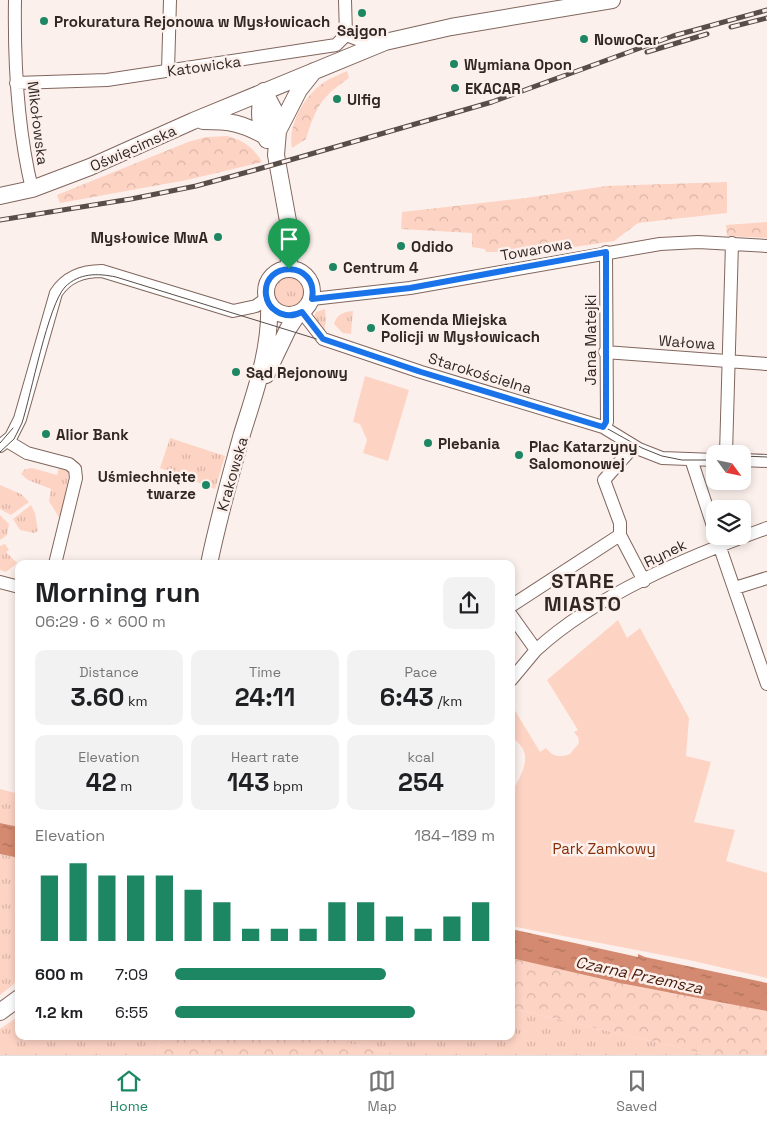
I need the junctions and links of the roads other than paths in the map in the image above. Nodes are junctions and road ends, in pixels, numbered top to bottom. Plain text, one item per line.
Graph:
1 (15, 0) edge
2 (170, 0) edge
3 (346, 0) edge
4 (612, 0) edge
5 (346, 35) junction
6 (385, 42) junction
7 (316, 69) junction
8 (168, 71) junction
9 (16, 82) junction
10 (264, 91) junction
11 (193, 121) junction
12 (271, 134) junction
13 (32, 189) junction
14 (0, 196) edge
15 (732, 244) junction
16 (767, 246) edge
17 (606, 252) junction
18 (289, 269) junction
19 (268, 301) junction
20 (304, 308) junction
21 (605, 352) junction
22 (728, 361) junction
23 (767, 364) edge
24 (258, 385) junction
25 (603, 427) junction
26 (3, 444) edge
27 (726, 445) edge
28 (634, 446) junction
29 (691, 459) junction
30 (706, 460) edge
31 (751, 461) edge
32 (767, 462) edge
33 (706, 505) edge
34 (767, 528) edge
35 (751, 532) edge
36 (620, 535) junction
37 (711, 545) edge
38 (719, 545) edge
39 (56, 560) edge
40 (210, 560) edge
41 (767, 578) edge
42 (644, 581) junction
43 (0, 582) edge
44 (15, 586) edge
45 (735, 588) junction
46 (515, 603) edge
47 (515, 621) edge
48 (536, 650) junction
49 (515, 675) edge
50 (767, 684) edge
51 (15, 1001) edge
52 (0, 1012) edge

1 - 9 street, Mikołowska
2 - 8 street
3 - 5 street
4 - 6 main road
5 - 6 street
5 - 8 street, Katowicka
6 - 7 main road
7 - 10 main road
7 - 12 main road
8 - 9 street, Katowicka
9 - 13 street, Mikołowska
10 - 11 main road, Oświęcimska
10 - 12 main road
11 - 12 main road
11 - 13 main road, Oświęcimska
12 - 18 main road
13 - 14 main road, Oświęcimska
15 - 16 street, Towarowa
15 - 17 street, Towarowa
15 - 22 street
17 - 20 street, Towarowa
17 - 21 street, Jana Matejki
18 - 19 main road
18 - 20 main road
19 - 20 main road
19 - 24 main road, Krakowska
19 - 26 street
20 - 24 main road, Krakowska
20 - 25 street, Starokościelna
21 - 22 street, Wałowa
21 - 25 street, Jana Matejki
22 - 23 street, Wałowa
22 - 27 street
24 - 40 main road, Krakowska
25 - 28 street, Starokościelna
26 - 39 street
28 - 29 street, Starokościelna
28 - 36 street
29 - 30 street, Starokościelna
29 - 33 street
31 - 32 street
34 - 35 street, Rynek
36 - 42 street
36 - 46 street
37 - 42 street, Rynek
38 - 45 street
41 - 45 street
42 - 48 street, Rynek
43 - 44 street
45 - 50 street
47 - 48 street
48 - 49 street, Rynek
51 - 52 main road

